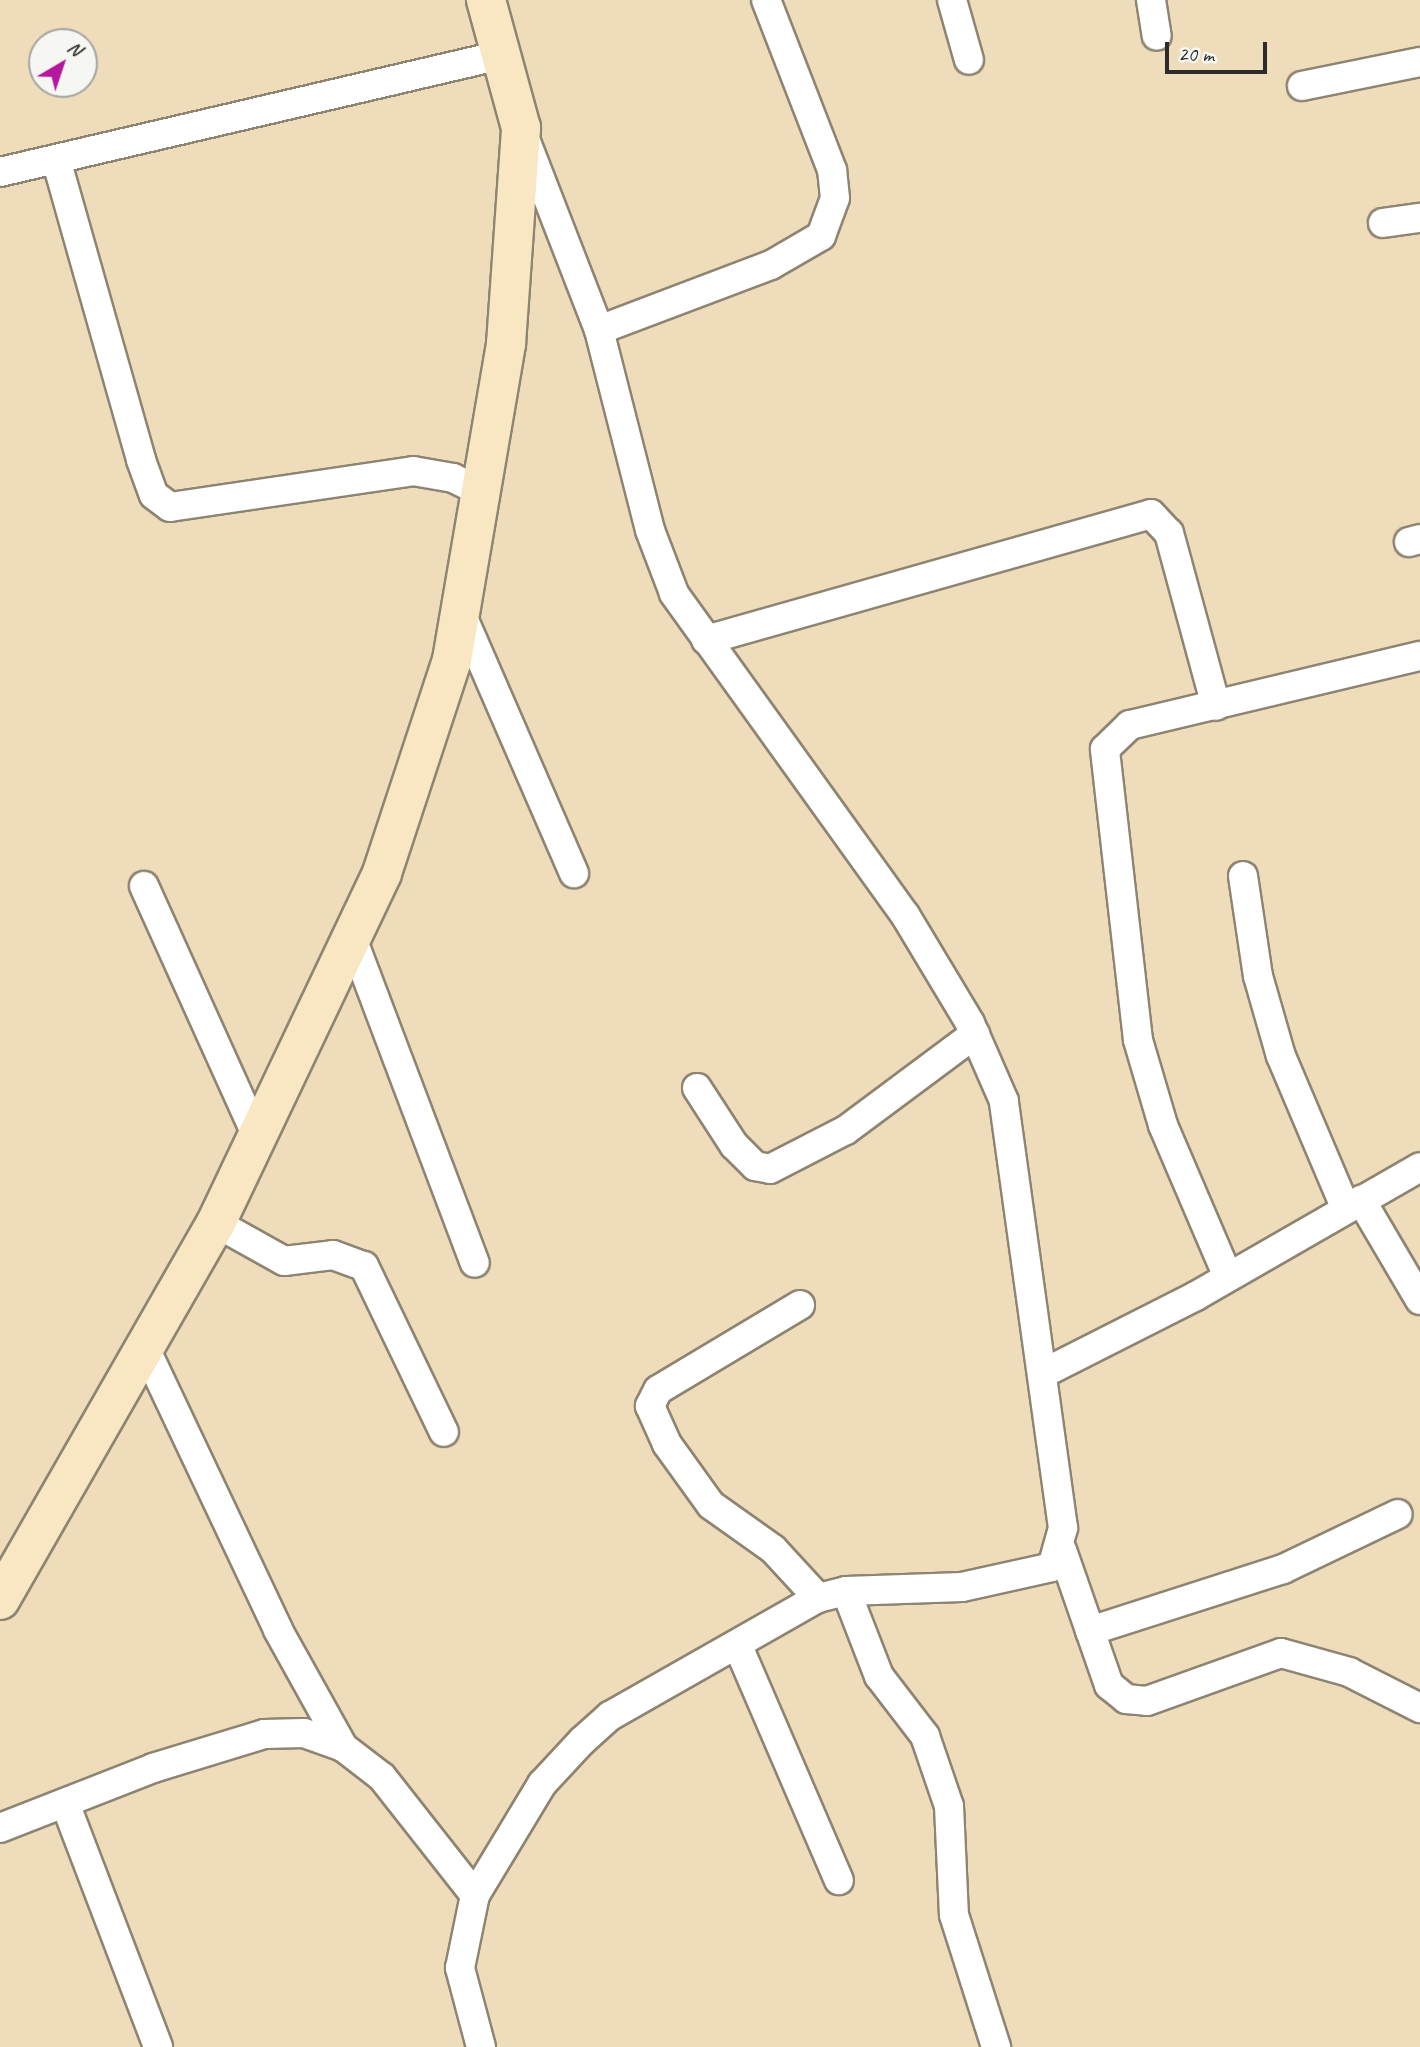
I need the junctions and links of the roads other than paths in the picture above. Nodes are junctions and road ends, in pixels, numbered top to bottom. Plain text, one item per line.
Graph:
1 (486, 0) edge
2 (766, 0) edge
3 (952, 0) edge
4 (1150, 0) edge
5 (1157, 36) dead end
6 (501, 55) junction
7 (969, 60) dead end
8 (1420, 62) edge
9 (1302, 86) dead end
10 (521, 128) junction
11 (56, 159) junction
12 (0, 172) edge
13 (1420, 218) edge
14 (1383, 223) dead end
15 (599, 330) junction
16 (480, 491) junction
17 (460, 611) junction
18 (706, 640) junction
19 (1420, 656) edge
20 (1216, 706) junction
21 (574, 873) dead end
22 (1243, 876) dead end
23 (144, 886) dead end
24 (352, 938) junction
25 (975, 1034) junction
26 (697, 1088) dead end
27 (257, 1136) junction
28 (1420, 1167) edge
29 (1353, 1205) junction
30 (216, 1223) junction
31 (475, 1263) dead end
32 (1228, 1277) junction
33 (1420, 1300) edge
34 (800, 1305) dead end
35 (145, 1348) junction
36 (1046, 1372) junction
37 (444, 1432) dead end
38 (1398, 1514) dead end
39 (1062, 1550) junction
40 (846, 1591) junction
41 (818, 1598) junction
42 (0, 1600) edge
43 (1090, 1631) junction
44 (738, 1646) junction
45 (1420, 1708) edge
46 (343, 1747) junction
47 (65, 1803) junction
48 (0, 1828) edge
49 (839, 1880) dead end
50 (475, 1895) junction
51 (158, 2047) edge
52 (481, 2047) edge
53 (996, 2047) edge

1 - 6 street
2 - 15 street
3 - 7 street
4 - 5 street
6 - 10 street
6 - 11 street
8 - 9 street
10 - 15 street
10 - 16 street
11 - 12 street
11 - 16 street
13 - 14 street
15 - 18 street
16 - 17 street
17 - 21 street
17 - 24 street
18 - 20 street
18 - 25 street
19 - 20 street
20 - 32 street
22 - 29 street
23 - 27 street
24 - 27 street
24 - 31 street
25 - 26 street
25 - 36 street
27 - 30 street
28 - 29 street
29 - 32 street
29 - 33 street
30 - 35 street
30 - 37 street
32 - 36 street
34 - 41 street
35 - 42 street
35 - 46 street
36 - 39 street
38 - 43 street
39 - 40 street
39 - 43 street
40 - 41 street
40 - 53 street
41 - 44 street
43 - 45 street
44 - 49 street
44 - 50 street
46 - 47 street
46 - 50 street
47 - 48 street
47 - 51 street
50 - 52 street

